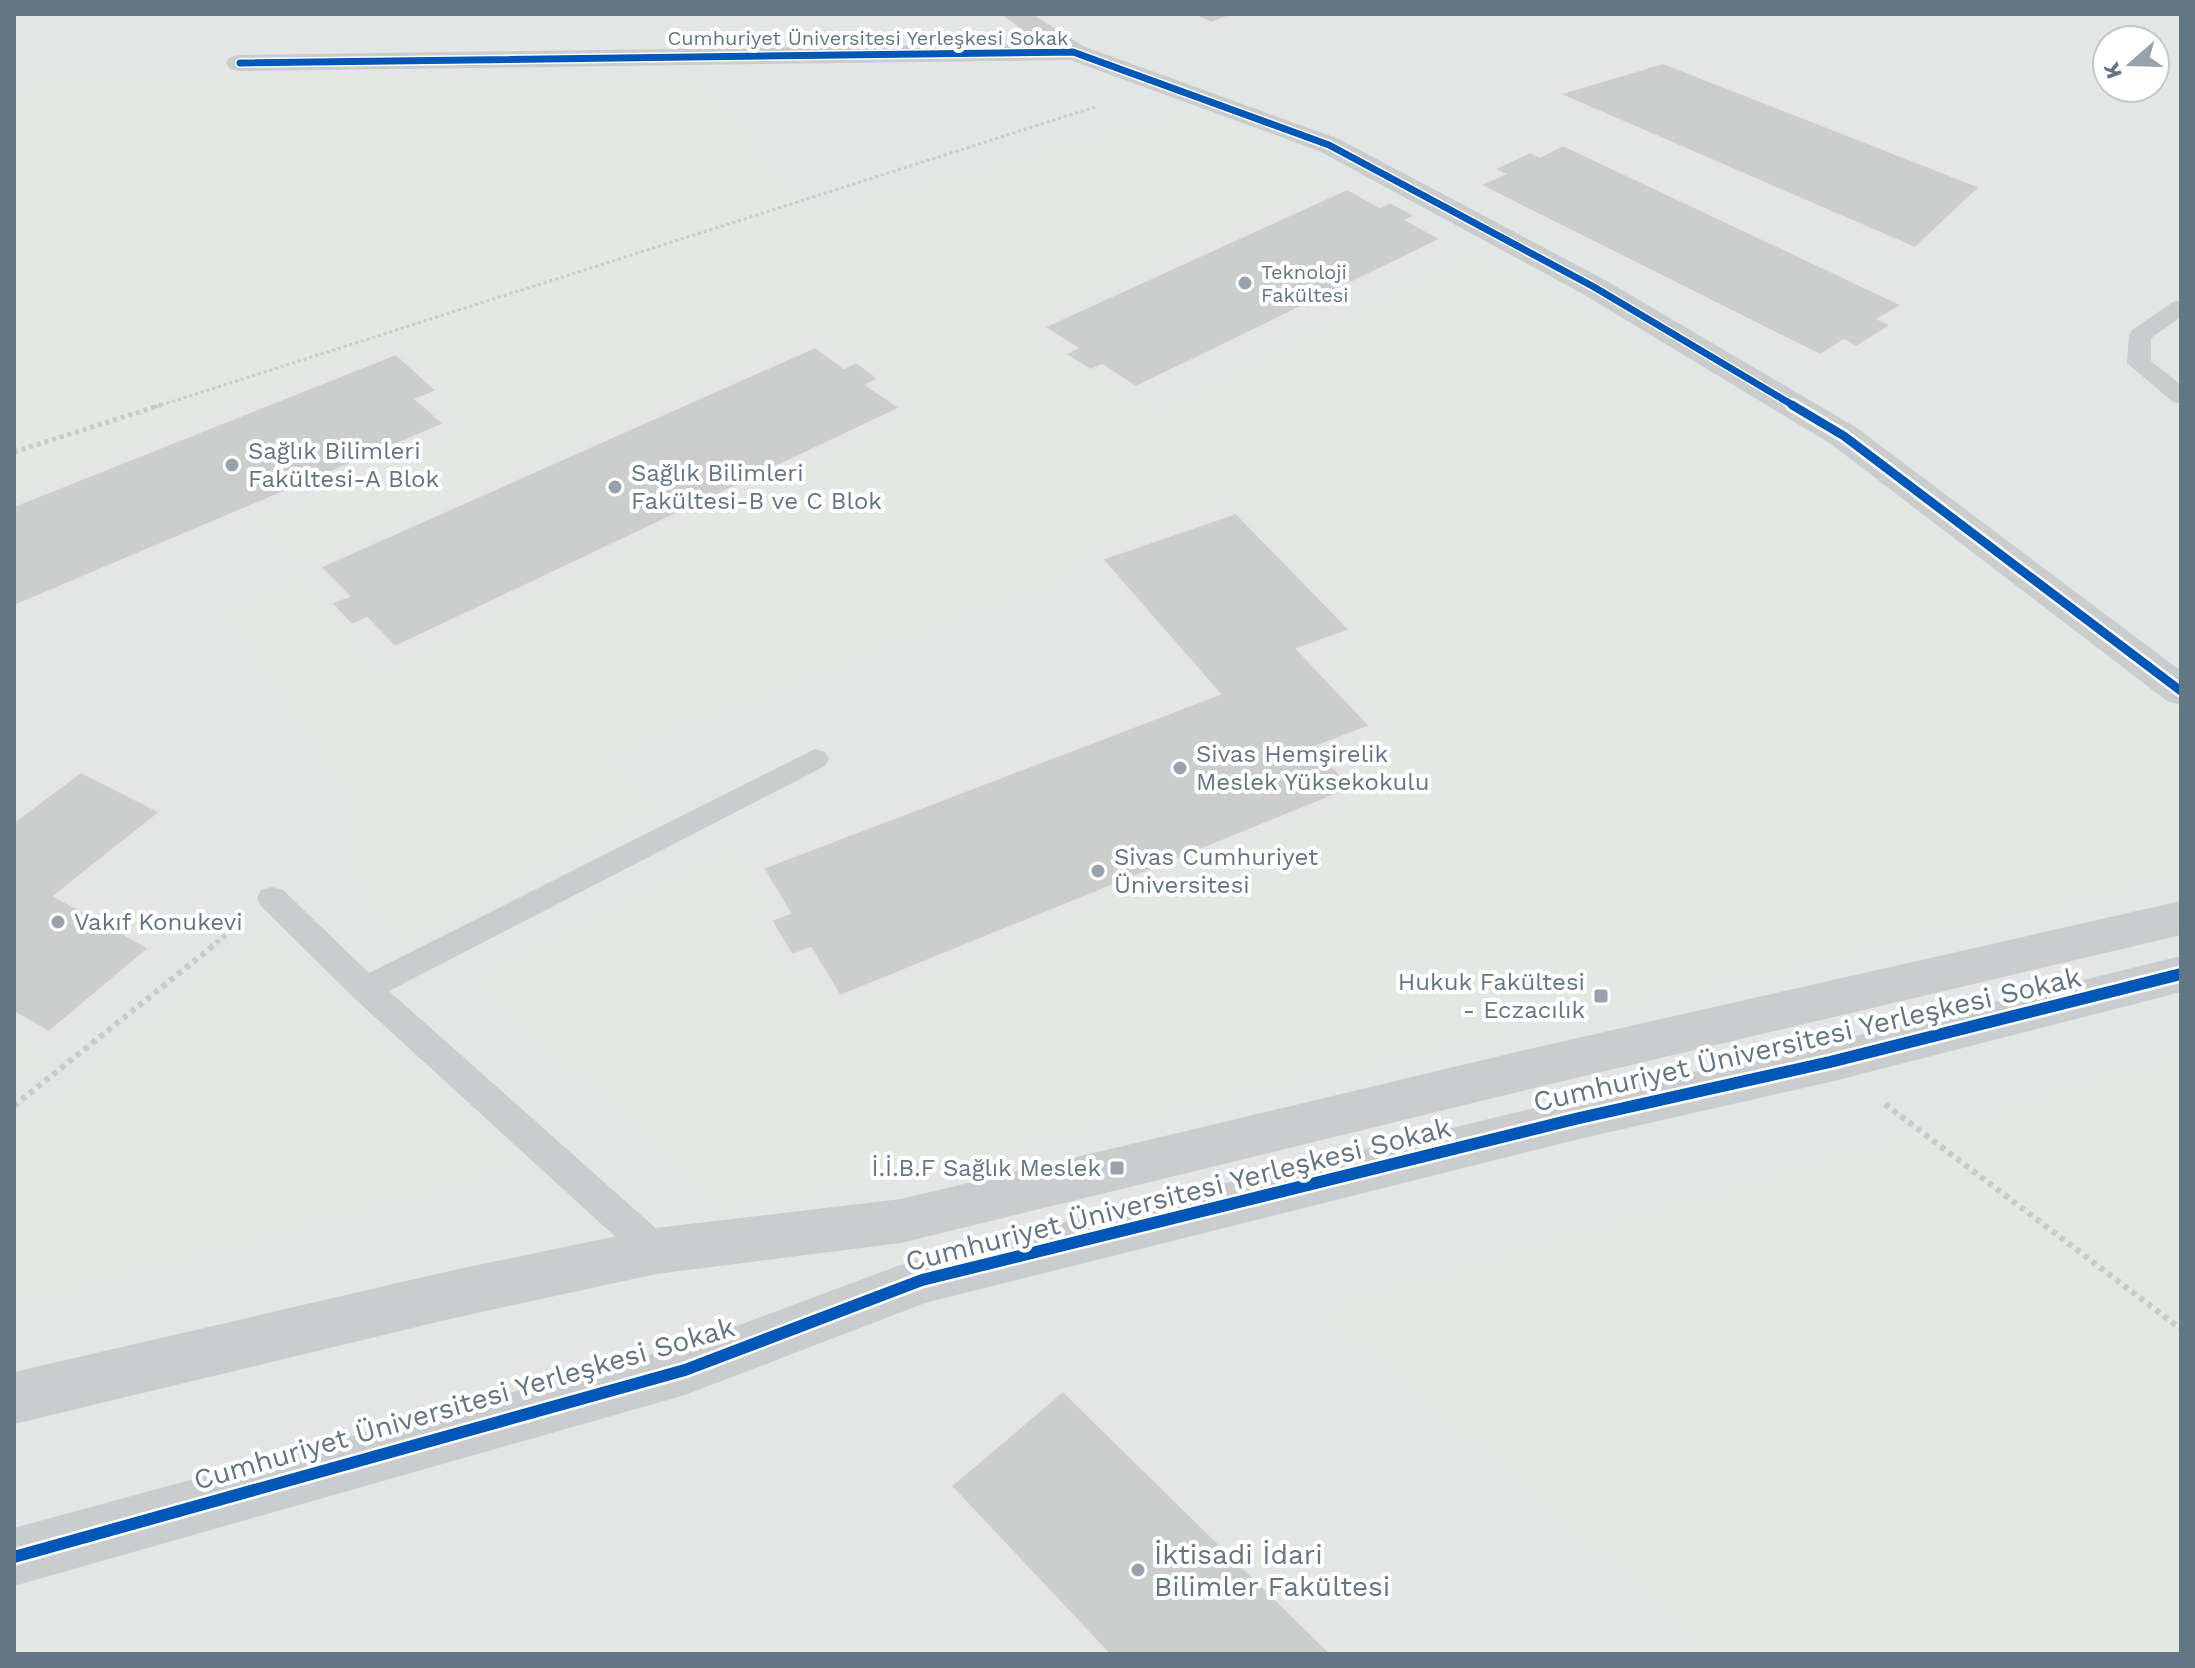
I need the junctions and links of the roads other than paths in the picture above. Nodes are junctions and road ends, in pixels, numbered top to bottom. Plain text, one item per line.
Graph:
1 (1014, 14) edge
2 (1073, 52) junction
3 (240, 63) dead end
4 (2181, 307) edge
5 (2180, 395) edge
6 (2181, 691) edge
7 (815, 759) dead end
8 (272, 898) road end
9 (2181, 918) edge
10 (2181, 974) edge
11 (365, 989) junction
12 (656, 1251) junction
13 (14, 1398) edge
14 (14, 1557) edge

1 - 2 street, Cumhuriyet Üniversitesi Yerleşkesi Sokak
2 - 3 street, Cumhuriyet Üniversitesi Yerleşkesi Sokak
2 - 6 street, Cumhuriyet Üniversitesi Yerleşkesi Sokak
4 - 5 lane
7 - 11 lane
8 - 11 lane
9 - 12 street, Cumhuriyet Üniversitesi Yerleşkesi Sokak
10 - 14 street, Cumhuriyet Üniversitesi Yerleşkesi Sokak
11 - 12 lane
12 - 13 street, Cumhuriyet Üniversitesi Yerleşkesi Sokak

